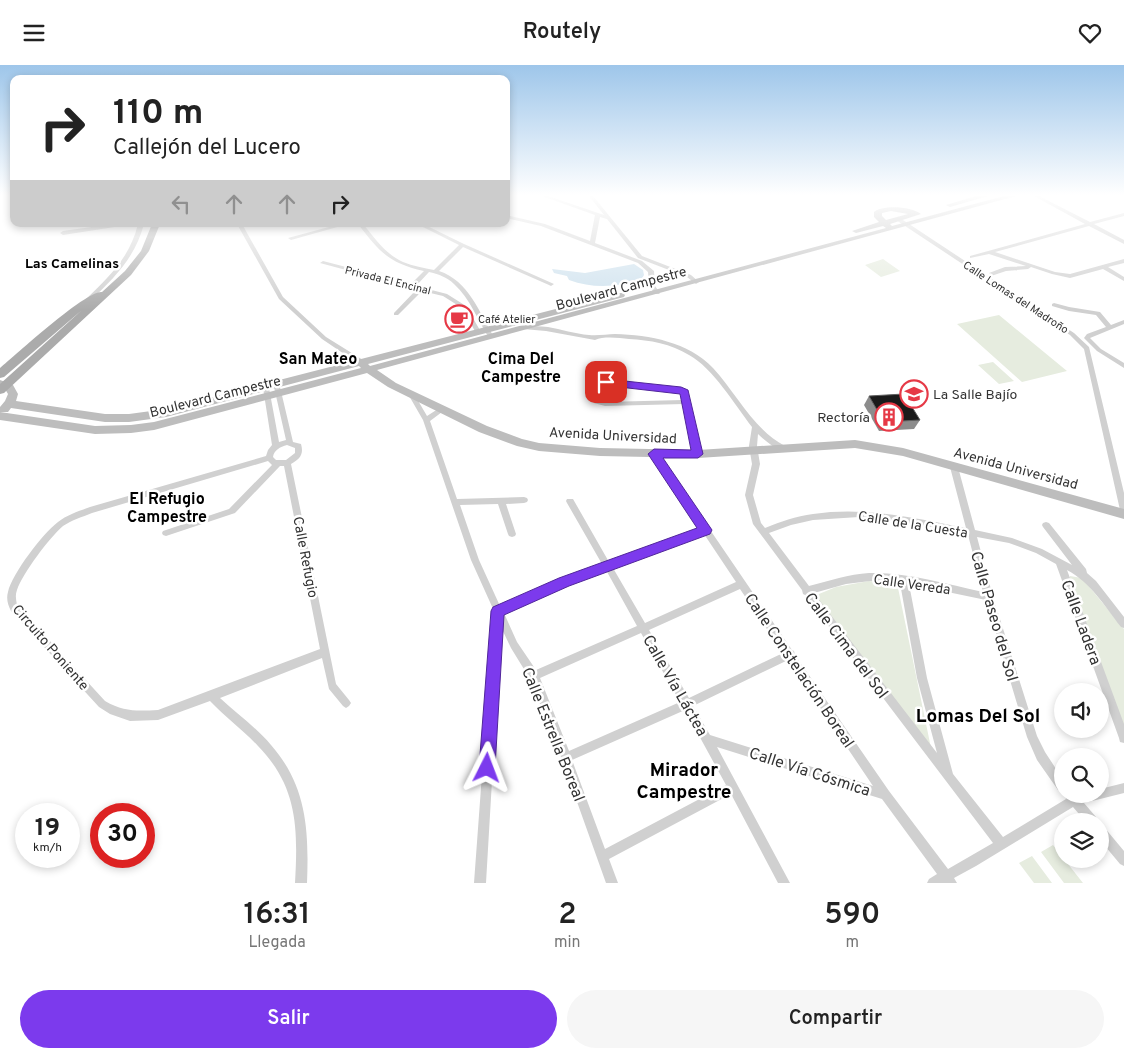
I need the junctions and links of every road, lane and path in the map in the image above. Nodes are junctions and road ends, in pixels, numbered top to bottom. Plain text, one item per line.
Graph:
1 (139, 234) edge
2 (146, 234) edge
3 (153, 234) edge
4 (244, 234) edge
5 (306, 234) edge
6 (370, 234) edge
7 (440, 234) edge
8 (567, 234) edge
9 (594, 234) edge
10 (620, 234) edge
11 (846, 234) edge
12 (873, 234) edge
13 (921, 234) edge
14 (1049, 234) edge
15 (1108, 234) edge
16 (291, 238) dead end
17 (1124, 243) edge
18 (592, 244) junction
19 (462, 245) junction
20 (630, 247) junction
21 (989, 252) junction
22 (619, 254) junction
23 (972, 257) dead end
24 (1124, 261) edge
25 (323, 263) dead end
26 (1035, 267) junction
27 (1104, 267) junction
28 (427, 271) junction
29 (435, 272) junction
30 (991, 274) dead end
31 (692, 279) junction
32 (1124, 279) edge
33 (551, 284) dead end
34 (412, 286) junction
35 (422, 288) junction
36 (655, 290) junction
37 (464, 293) junction
38 (102, 295) junction
39 (452, 298) junction
40 (87, 301) junction
41 (1054, 305) dead end
42 (396, 314) dead end
43 (1124, 322) edge
44 (524, 324) junction
45 (542, 327) junction
46 (1110, 328) junction
47 (485, 333) junction
48 (1085, 340) junction
49 (364, 366) junction
50 (1124, 367) edge
51 (0, 374) edge
52 (3, 386) edge
53 (272, 391) junction
54 (411, 394) junction
55 (687, 402) junction
56 (9, 404) junction
57 (443, 409) junction
58 (0, 415) edge
59 (426, 420) junction
60 (756, 427) junction
61 (290, 442) junction
62 (276, 446) junction
63 (782, 448) junction
64 (754, 451) junction
65 (654, 454) junction
66 (698, 454) junction
67 (270, 458) junction
68 (282, 463) junction
69 (954, 467) junction
70 (524, 500) dead end
71 (501, 501) junction
72 (570, 501) dead end
73 (455, 502) junction
74 (1124, 512) edge
75 (1046, 525) dead end
76 (706, 530) junction
77 (762, 532) junction
78 (971, 532) junction
79 (166, 533) dead end
80 (512, 534) dead end
81 (1060, 563) junction
82 (609, 567) junction
83 (1087, 577) junction
84 (904, 581) junction
85 (742, 584) junction
86 (806, 591) junction
87 (989, 597) junction
88 (498, 611) junction
89 (1124, 624) edge
90 (642, 627) junction
91 (325, 652) junction
92 (791, 654) junction
93 (534, 677) junction
94 (211, 696) junction
95 (346, 703) dead end
96 (686, 704) junction
97 (1124, 738) edge
98 (706, 739) junction
99 (566, 757) junction
100 (1054, 775) edge
101 (951, 780) junction
102 (732, 788) junction
103 (1124, 788) edge
104 (1109, 792) edge
105 (885, 795) junction
106 (1062, 803) edge
107 (1076, 803) edge
108 (1085, 813) edge
109 (1109, 842) edge
110 (1001, 844) junction
111 (602, 857) junction
112 (1124, 860) edge
113 (949, 879) edge
114 (301, 883) edge
115 (480, 883) edge
116 (612, 883) edge
117 (784, 883) edge
118 (933, 883) edge

1 - 40 street
2 - 38 main road
3 - 38 main road
4 - 49 street, Avenida Universidad
5 - 16 street
6 - 28 street
7 - 19 street
8 - 18 street
9 - 18 street
10 - 20 street
11 - 31 street, Boulevard Campestre
12 - 31 street, Boulevard Campestre
13 - 48 street, Calle Lomas del Madroño
14 - 21 street
15 - 17 street
18 - 22 street
19 - 29 street
19 - 33 street
20 - 22 street
20 - 31 street
21 - 23 street
21 - 26 street
22 - 36 street
24 - 27 street
25 - 34 street, Privada El Encinal
26 - 27 street
26 - 30 street
27 - 32 street
28 - 29 street
28 - 34 street
29 - 37 street
31 - 36 street, Boulevard Campestre
34 - 35 street, Privada El Encinal
35 - 39 street, Privada El Encinal
35 - 42 street
36 - 44 street, Boulevard Campestre
36 - 45 street, Boulevard Campestre
37 - 39 street
37 - 47 street
38 - 40 main road
38 - 52 main road
39 - 47 street
40 - 51 main road
41 - 46 street
43 - 46 street
44 - 45 street, Boulevard Campestre
44 - 47 street, Boulevard Campestre
45 - 60 street
46 - 48 street
47 - 49 street, Boulevard Campestre
47 - 49 street, Boulevard Campestre
48 - 50 street, Calle Lomas del Madroño
48 - 74 street
49 - 53 street, Boulevard Campestre
49 - 54 street, Avenida Universidad
52 - 56 street
53 - 56 street, Boulevard Campestre
53 - 58 street, Boulevard Campestre
53 - 61 street
53 - 62 street
54 - 57 street, Avenida Universidad
54 - 59 street, Calle Estrella Boreal
55 - 55 street
55 - 66 street
56 - 58 street
57 - 59 street
57 - 65 street, Avenida Universidad
59 - 73 street, Calle Estrella Boreal
60 - 63 street
60 - 64 street, Calle Cima del Sol
61 - 62 street
61 - 68 street
62 - 67 street
63 - 64 street, Avenida Universidad
63 - 69 street, Avenida Universidad
64 - 66 street, Avenida Universidad
64 - 77 street, Calle Cima del Sol
65 - 66 street, Avenida Universidad
65 - 76 street, Calle Constelación Boreal
67 - 68 street
67 - 94 street, Circuito Poniente
68 - 79 street
68 - 91 street, Calle Refugio
69 - 74 street, Avenida Universidad
69 - 78 street, Calle Paseo del Sol
70 - 71 street
71 - 73 street
71 - 80 street
72 - 82 street, Calle Vía Láctea
73 - 88 street, Calle Estrella Boreal
75 - 83 street
76 - 82 street
76 - 85 street, Calle Constelación Boreal
77 - 78 street, Calle de la Cuesta
77 - 86 street, Calle Cima del Sol
78 - 81 street, Calle de la Cuesta
78 - 87 street, Calle Paseo del Sol
81 - 83 street, Calle de la Cuesta
81 - 97 street, Calle Ladera
82 - 88 street
82 - 90 street, Calle Vía Láctea
83 - 89 street
84 - 86 street, Calle Vereda
84 - 87 street, Calle Vereda
84 - 101 street
85 - 90 street
85 - 92 street, Calle Constelación Boreal
86 - 101 street, Calle Cima del Sol
87 - 100 street, Calle Paseo del Sol
88 - 93 street, Calle Estrella Boreal
88 - 115 street
90 - 93 street
90 - 96 street, Calle Vía Láctea
91 - 94 street, Circuito Poniente
91 - 95 street, Calle Refugio
92 - 96 street
92 - 105 street, Calle Constelación Boreal
93 - 99 street, Calle Estrella Boreal
94 - 114 street
96 - 98 street, Calle Vía Láctea
96 - 99 street
98 - 102 street, Calle Vía Láctea
98 - 105 street, Calle Vía Cósmica
99 - 111 street, Calle Estrella Boreal
101 - 110 street, Calle Cima del Sol
102 - 111 street
102 - 117 street, Calle Vía Láctea
103 - 104 street
105 - 113 street, Calle Constelación Boreal
106 - 110 street
107 - 108 street
109 - 112 street
110 - 113 street
111 - 116 street, Calle Estrella Boreal
113 - 118 street

